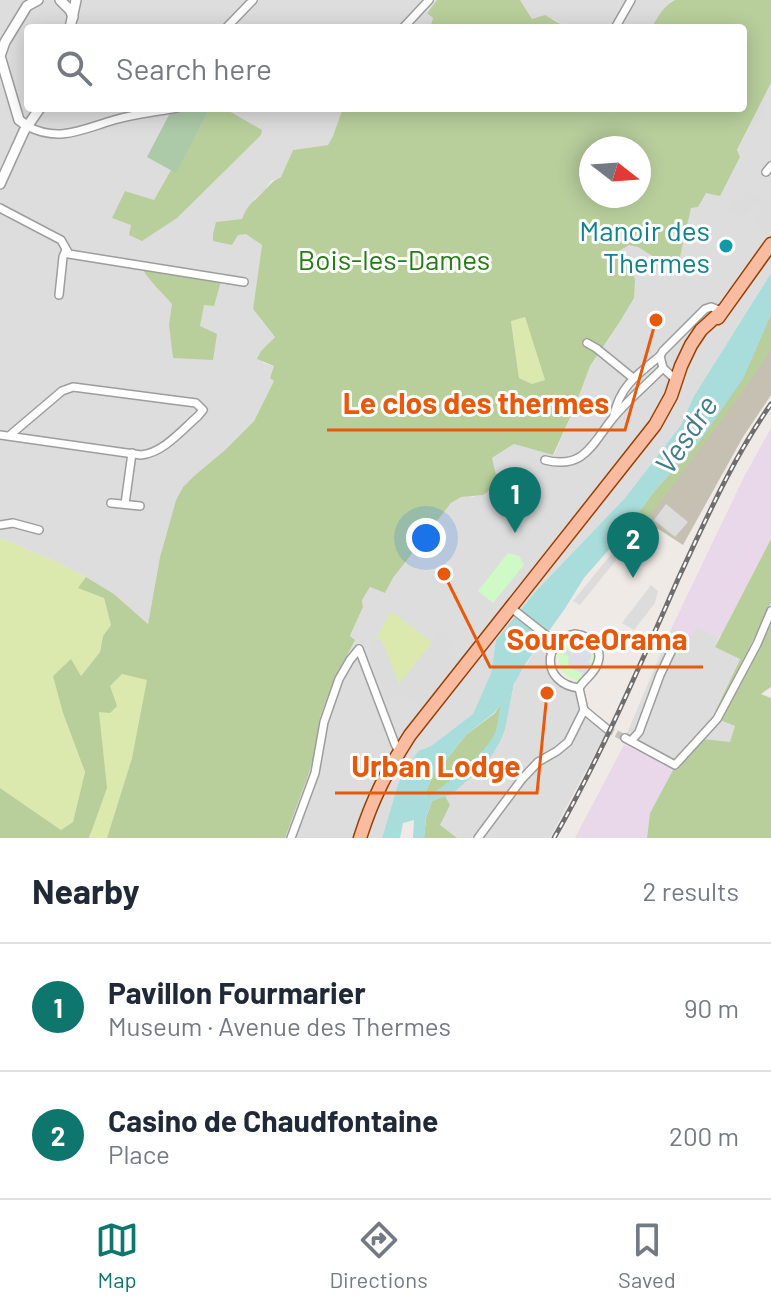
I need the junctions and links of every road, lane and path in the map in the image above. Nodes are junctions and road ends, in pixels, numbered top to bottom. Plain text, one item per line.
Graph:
1 (38, 0) edge
2 (59, 0) edge
3 (76, 0) edge
4 (253, 0) edge
5 (429, 0) edge
6 (631, 0) edge
7 (73, 17) junction
8 (71, 24) edge
9 (230, 24) edge
10 (407, 24) edge
11 (617, 24) edge
12 (4, 40) edge
13 (0, 55) edge
14 (37, 112) edge
15 (156, 112) edge
16 (27, 126) junction
17 (0, 184) edge
18 (0, 208) edge
19 (771, 244) edge
20 (66, 250) junction
21 (244, 282) dead end
22 (59, 295) dead end
23 (722, 311) junction
24 (587, 343) dead end
25 (660, 356) junction
26 (663, 368) junction
27 (633, 378) junction
28 (677, 381) junction
29 (614, 417) junction
30 (4, 436) edge
31 (132, 453) junction
32 (545, 460) dead end
33 (111, 503) dead end
34 (125, 504) junction
35 (140, 506) dead end
36 (0, 525) edge
37 (39, 530) dead end
38 (514, 611) junction
39 (771, 611) edge
40 (677, 639) dead end
41 (557, 644) junction
42 (579, 688) junction
43 (584, 710) junction
44 (607, 729) tunnel mouth
45 (399, 752) junction
46 (291, 838) edge
47 (360, 838) edge
48 (478, 838) edge

1 - 12 street
2 - 7 street
3 - 7 street
4 - 9 street
5 - 10 street
6 - 11 street
7 - 8 street
12 - 13 street
13 - 16 street
14 - 16 street
15 - 16 street
16 - 17 street
18 - 20 street
19 - 23 main road
20 - 21 street
20 - 22 street
23 - 25 street
23 - 28 main road
24 - 27 street
25 - 26 street
25 - 27 street
26 - 28 street
26 - 29 street
27 - 29 street
28 - 38 main road
29 - 32 street
30 - 31 street
30 - 31 street
31 - 34 street
33 - 34 street
34 - 35 street
36 - 37 street
38 - 41 street
38 - 45 main road
39 - 40 street
41 - 42 street
41 - 42 street
42 - 43 street
43 - 44 street
43 - 48 street
45 - 46 street
45 - 47 main road

